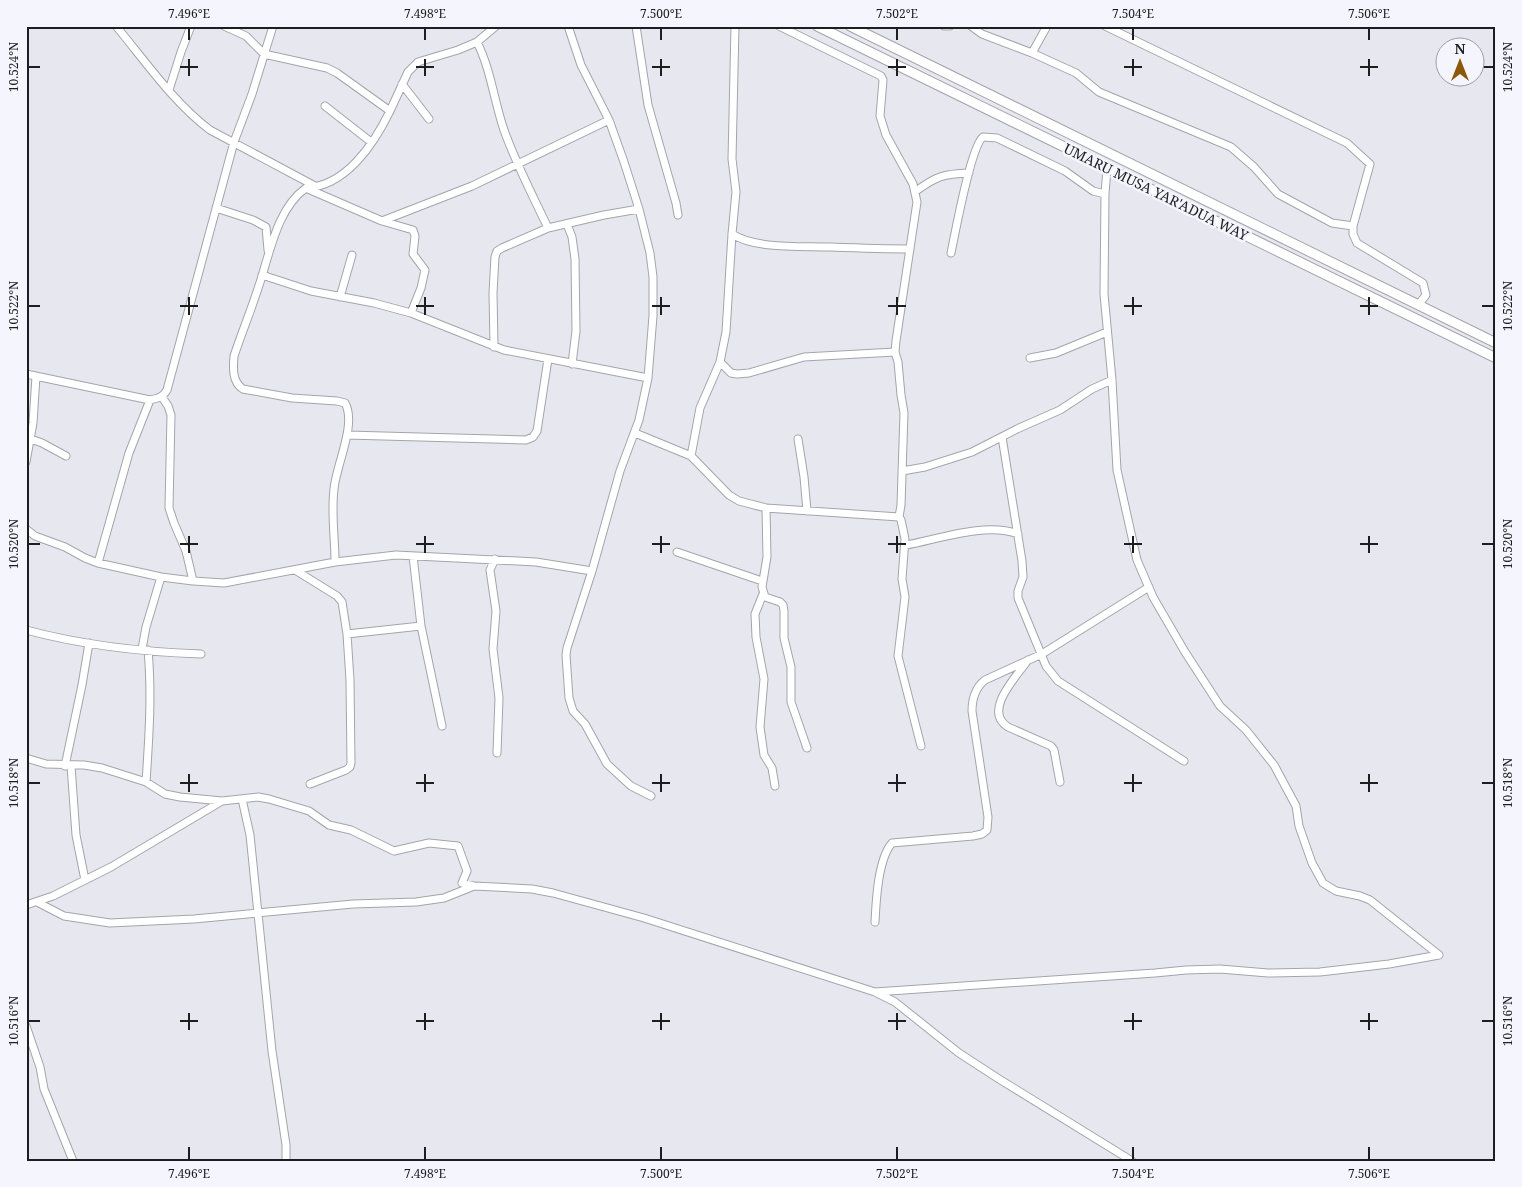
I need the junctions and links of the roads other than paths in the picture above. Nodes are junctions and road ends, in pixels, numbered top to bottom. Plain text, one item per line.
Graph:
1 (116, 26) edge
2 (191, 26) edge
3 (224, 26) edge
4 (273, 26) edge
5 (496, 26) edge
6 (568, 26) edge
7 (636, 26) edge
8 (735, 26) edge
9 (779, 26) edge
10 (817, 26) edge
11 (850, 26) edge
12 (944, 26) edge
13 (950, 26) edge
14 (971, 26) edge
15 (1047, 26) edge
16 (1105, 26) edge
17 (477, 42) junction
18 (264, 54) junction
19 (1032, 54) junction
20 (402, 84) junction
21 (169, 90) junction
22 (325, 106) dead end
23 (390, 111) junction
24 (429, 119) dead end
25 (609, 120) junction
26 (234, 142) junction
27 (371, 142) junction
28 (518, 163) junction
29 (1107, 168) junction
30 (969, 173) junction
31 (317, 187) junction
32 (306, 188) junction
33 (916, 191) junction
34 (1105, 194) junction
35 (216, 208) junction
36 (639, 209) junction
37 (678, 215) dead end
38 (382, 220) junction
39 (567, 224) junction
40 (1353, 226) junction
41 (548, 228) junction
42 (732, 234) junction
43 (909, 249) junction
44 (268, 252) junction
45 (951, 253) dead end
46 (352, 255) dead end
47 (262, 275) junction
48 (340, 297) junction
49 (1418, 305) junction
50 (411, 313) junction
51 (1108, 332) junction
52 (1496, 343) edge
53 (494, 347) junction
54 (895, 352) junction
55 (1030, 358) dead end
56 (1496, 358) edge
57 (548, 359) junction
58 (720, 362) junction
59 (572, 364) junction
60 (26, 374) edge
61 (36, 376) junction
62 (648, 378) junction
63 (1112, 380) junction
64 (162, 397) junction
65 (150, 400) junction
66 (635, 433) junction
67 (347, 435) junction
68 (1002, 437) junction
69 (31, 439) junction
70 (798, 439) dead end
71 (66, 456) dead end
72 (691, 456) junction
73 (26, 462) edge
74 (902, 471) junction
75 (766, 508) junction
76 (806, 511) junction
77 (899, 518) junction
78 (26, 529) edge
79 (1018, 534) junction
80 (906, 544) junction
81 (677, 552) dead end
82 (412, 556) junction
83 (495, 559) junction
84 (98, 562) junction
85 (336, 562) junction
86 (294, 570) junction
87 (592, 571) junction
88 (161, 577) junction
89 (193, 581) junction
90 (762, 581) junction
91 (1148, 587) junction
92 (763, 594) junction
93 (421, 626) junction
94 (26, 630) edge
95 (347, 634) junction
96 (89, 643) junction
97 (145, 650) junction
98 (201, 654) dead end
99 (1042, 654) junction
100 (1028, 660) junction
101 (442, 726) dead end
102 (921, 746) dead end
103 (807, 748) dead end
104 (497, 753) dead end
105 (26, 758) edge
106 (1184, 761) dead end
107 (68, 766) junction
108 (146, 782) junction
109 (1060, 782) dead end
110 (310, 784) dead end
111 (775, 786) dead end
112 (650, 796) dead end
113 (242, 799) junction
114 (222, 801) junction
115 (85, 880) junction
116 (474, 886) junction
117 (37, 902) junction
118 (26, 905) edge
119 (257, 913) junction
120 (875, 922) dead end
121 (875, 992) junction
122 (26, 1026) edge
123 (73, 1161) edge
124 (286, 1161) edge
125 (1132, 1161) edge

1 - 21 street
2 - 21 street
3 - 18 street
4 - 18 street
5 - 17 street
6 - 25 street
7 - 37 street
8 - 42 street
9 - 33 street
10 - 29 main road, UMARU MUSA YAR'ADUA WAY
11 - 49 main road, UMARU MUSA YAR'ADUA WAY
12 - 13 street
14 - 19 street
15 - 19 street
16 - 40 street
17 - 20 street
17 - 28 street
18 - 23 street
18 - 26 street
19 - 40 street
20 - 23 street
20 - 24 street
21 - 26 street
22 - 27 street
23 - 27 street
25 - 28 street
25 - 36 street
26 - 31 street
26 - 35 street
27 - 31 street
28 - 38 street
28 - 41 street
29 - 34 street
29 - 56 main road, UMARU MUSA YAR'ADUA WAY
30 - 33 street
30 - 34 street
30 - 45 street
31 - 32 street
32 - 38 street
32 - 44 street
33 - 43 street
34 - 51 street
35 - 44 street
35 - 64 street
36 - 39 street
36 - 62 street
38 - 50 street
39 - 41 street
39 - 59 street
40 - 49 street
41 - 53 street
42 - 43 street
42 - 58 street
43 - 54 street
44 - 47 street
46 - 48 street
47 - 48 street
47 - 67 street
48 - 50 street
49 - 52 main road, UMARU MUSA YAR'ADUA WAY
50 - 53 street
51 - 55 street
51 - 63 street
53 - 57 street
54 - 58 street
54 - 74 street
57 - 59 street
57 - 67 street
58 - 72 street
59 - 62 street
60 - 61 street
61 - 65 street
61 - 69 street
62 - 66 street
63 - 68 street
63 - 91 street
64 - 65 street
64 - 89 street
65 - 84 street
66 - 72 street
66 - 87 street
67 - 85 street
68 - 74 street
68 - 79 street
69 - 71 street
69 - 73 street
70 - 76 street
72 - 75 street
74 - 77 street
75 - 76 street
75 - 90 street
76 - 77 street
77 - 80 street
78 - 84 street
79 - 80 street
79 - 99 street
80 - 102 street
81 - 90 street
82 - 83 street
82 - 85 street
82 - 93 street
83 - 87 street
83 - 104 street
84 - 88 street
85 - 86 street
86 - 89 street
86 - 95 street
87 - 112 street
88 - 89 street
88 - 97 street
90 - 92 street
91 - 99 street
91 - 121 street
92 - 103 street
92 - 111 street
93 - 95 street
93 - 101 street
94 - 96 street
95 - 110 street
96 - 97 street
96 - 107 street
97 - 98 street
97 - 108 street
99 - 100 street
99 - 106 street
100 - 109 street
100 - 120 street
105 - 107 street
107 - 108 street
107 - 115 street
108 - 114 street
113 - 114 street
113 - 116 street
113 - 119 street
114 - 115 street
115 - 117 street
116 - 119 street
116 - 121 street
117 - 118 street
117 - 119 street
119 - 124 street
121 - 125 street
122 - 123 street

